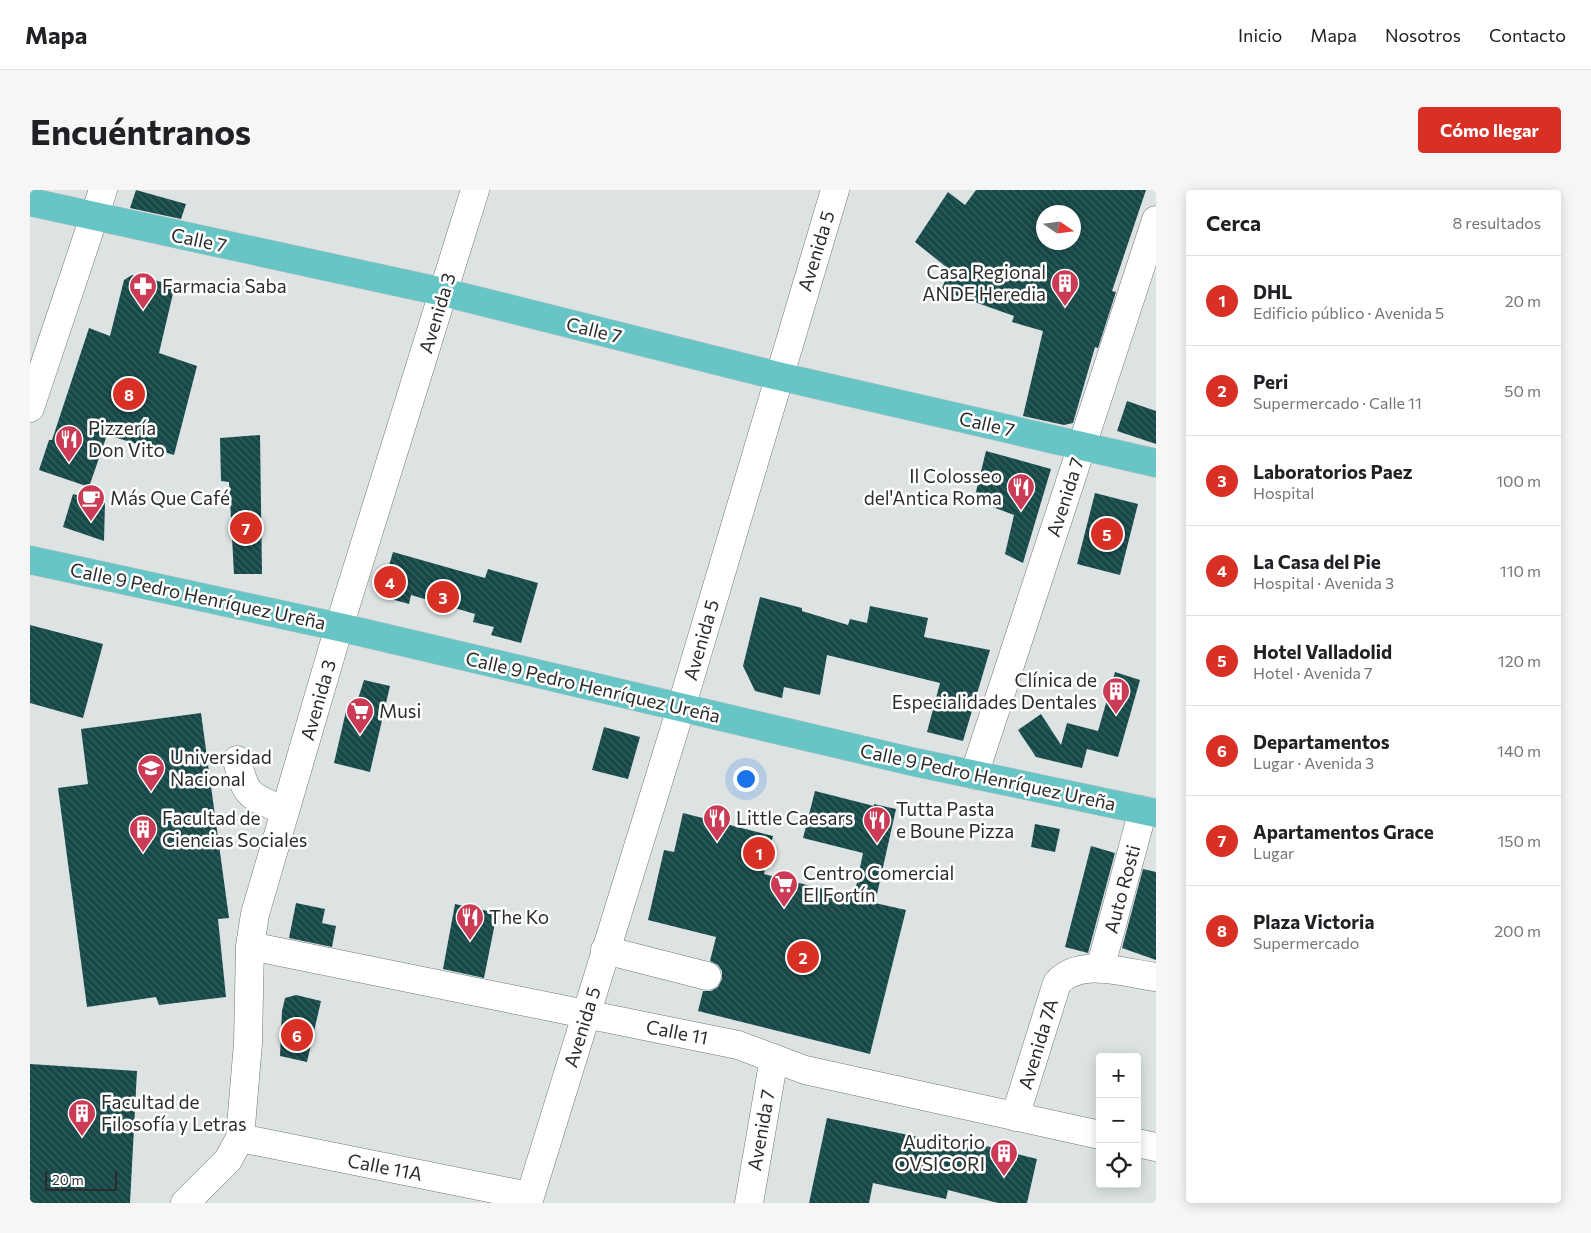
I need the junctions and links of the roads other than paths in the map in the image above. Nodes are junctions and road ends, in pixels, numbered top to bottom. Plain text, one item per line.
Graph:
1 (103, 190) edge
2 (475, 190) edge
3 (835, 190) edge
4 (30, 202) edge
5 (94, 217) junction
6 (1156, 220) edge
7 (443, 292) junction
8 (778, 376) junction
9 (30, 408) edge
10 (1081, 446) junction
11 (1156, 463) edge
12 (30, 560) edge
13 (339, 627) junction
14 (681, 708) junction
15 (237, 760) dead end
16 (974, 775) junction
17 (285, 811) junction
18 (1150, 811) edge
19 (250, 946) junction
20 (605, 950) junction
21 (1100, 969) junction
22 (707, 976) dead end
23 (1156, 977) edge
24 (586, 1014) junction
25 (774, 1058) junction
26 (1015, 1117) junction
27 (1096, 1134) edge
28 (240, 1138) junction
29 (1141, 1144) edge
30 (1156, 1147) edge
31 (528, 1199) edge
32 (185, 1203) edge
33 (749, 1203) edge

1 - 5 street
2 - 7 street, Avenida 3
3 - 8 street, Avenida 5
4 - 5 main road, Calle 7
5 - 7 main road, Calle 7
5 - 9 street
6 - 10 street, Avenida 7
7 - 8 main road, Calle 7
7 - 13 street, Avenida 3
8 - 10 main road, Calle 7
8 - 14 street, Avenida 5
10 - 11 main road, Calle 7
10 - 16 street, Avenida 7
12 - 13 main road, Calle 9 Pedro Henríquez Ureña
13 - 14 main road, Calle 9 Pedro Henríquez Ureña
13 - 17 street, Avenida 3
14 - 16 main road, Calle 9 Pedro Henríquez Ureña
14 - 20 street, Avenida 5
15 - 17 street
16 - 18 main road, Calle 9 Pedro Henríquez Ureña
17 - 19 street, Avenida 3
18 - 21 street, Auto Rosti
19 - 24 street, Calle 11
19 - 28 street, Avenida 3
20 - 22 street
20 - 24 street, Avenida 5
21 - 23 street
21 - 26 street, Avenida 7A
24 - 25 street, Calle 11
24 - 31 street, Avenida 5
25 - 26 street, Calle 11
25 - 33 street, Avenida 7
26 - 27 street, Calle 11
28 - 31 street, Calle 11A
28 - 32 street, Avenida 3
29 - 30 street

